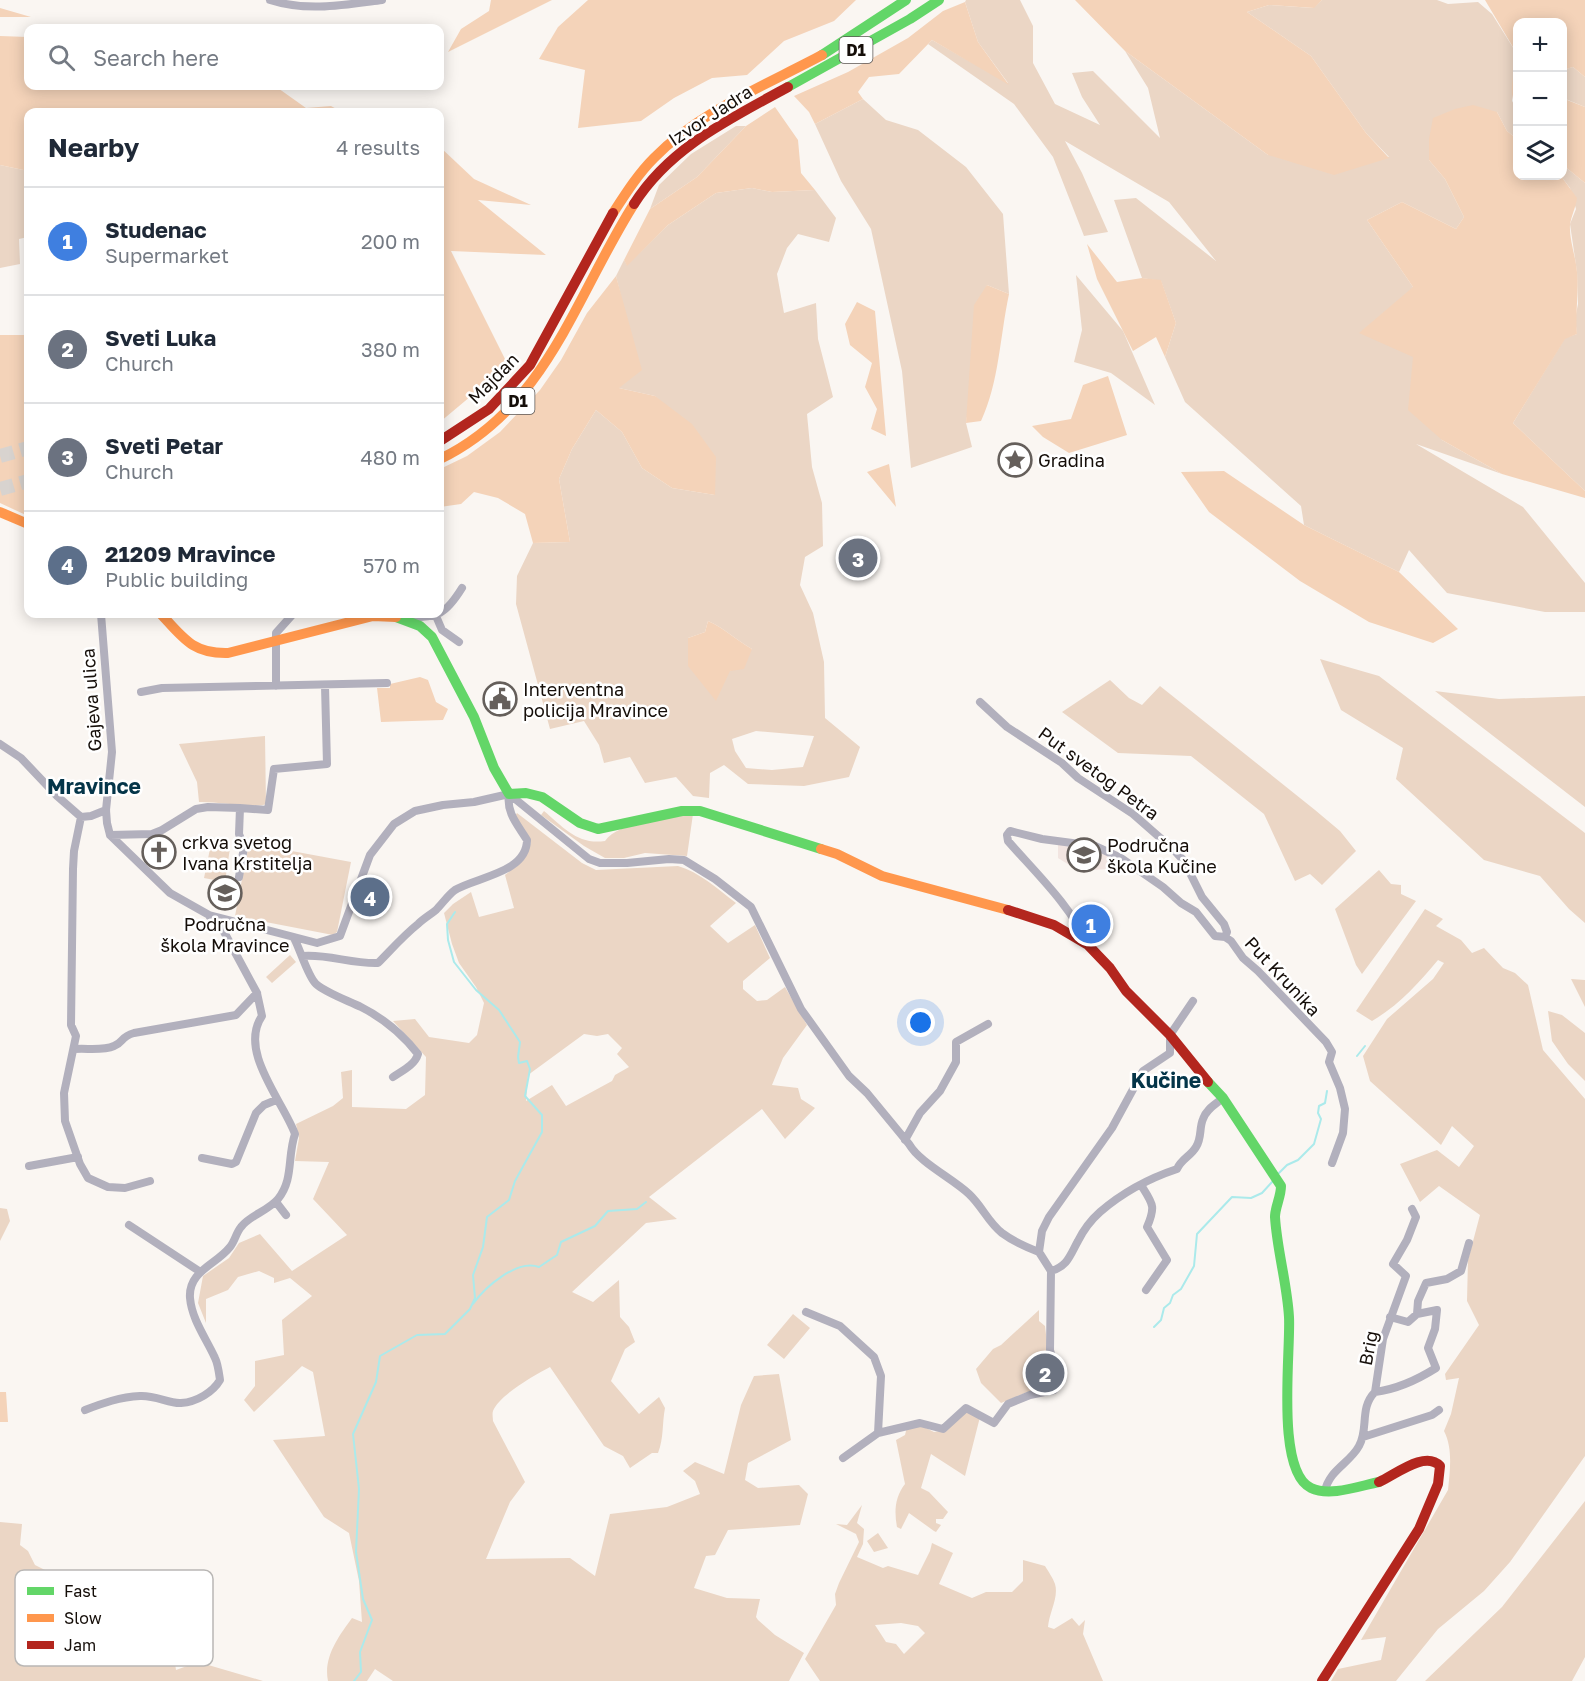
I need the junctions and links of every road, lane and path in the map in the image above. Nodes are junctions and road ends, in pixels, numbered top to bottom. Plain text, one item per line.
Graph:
1 (270, 0) edge
2 (382, 0) edge
3 (906, 0) edge
4 (939, 0) edge
5 (768, 90) junction
6 (544, 344) joint
7 (555, 352) joint
8 (444, 438) edge
9 (444, 457) edge
10 (0, 512) edge
11 (24, 522) edge
12 (462, 588) dead end
13 (444, 610) edge
14 (101, 618) edge
15 (164, 618) edge
16 (289, 618) edge
17 (365, 618) edge
18 (399, 618) edge
19 (415, 618) edge
20 (437, 618) edge
21 (404, 619) junction
22 (276, 641) junction
23 (459, 642) dead end
24 (387, 683) dead end
25 (276, 686) junction
26 (325, 686) junction
27 (141, 692) dead end
28 (980, 702) dead end
29 (0, 744) edge
30 (508, 794) junction
31 (240, 808) junction
32 (106, 810) junction
33 (81, 817) junction
34 (110, 835) junction
35 (239, 877) dead end
36 (209, 915) junction
37 (1225, 937) junction
38 (294, 938) junction
39 (1088, 945) junction
40 (303, 956) junction
41 (257, 993) junction
42 (1193, 1001) dead end
43 (988, 1024) dead end
44 (1170, 1035) junction
45 (75, 1049) junction
46 (393, 1077) dead end
47 (1223, 1098) junction
48 (276, 1100) junction
49 (905, 1140) junction
50 (78, 1157) junction
51 (202, 1158) dead end
52 (1332, 1163) dead end
53 (29, 1166) dead end
54 (150, 1181) dead end
55 (1141, 1185) junction
56 (276, 1202) junction
57 (1412, 1209) dead end
58 (286, 1215) dead end
59 (129, 1225) dead end
60 (1469, 1243) dead end
61 (1040, 1252) junction
62 (199, 1271) junction
63 (1051, 1271) junction
64 (1146, 1290) dead end
65 (806, 1312) dead end
66 (1417, 1314) junction
67 (1390, 1317) junction
68 (1375, 1392) junction
69 (85, 1410) dead end
70 (1439, 1410) dead end
71 (878, 1433) junction
72 (1363, 1437) junction
73 (843, 1458) dead end
74 (1325, 1491) junction
75 (1322, 1681) edge

1 - 2 street
3 - 5 main road, D1
4 - 5 main road, D1
5 - 6 main road, Izvor Jadra / D1
5 - 7 main road, Izvor Jadra / D1
6 - 8 main road, Majdan / D1
7 - 9 main road, Majdan / D1
10 - 11 main road
12 - 13 street
14 - 32 street, Gajeva ulica
15 - 22 main road
16 - 22 street
17 - 22 main road
18 - 21 main road
19 - 21 street
20 - 23 street
21 - 30 main road
22 - 25 street
24 - 26 street
25 - 26 street
25 - 27 street
26 - 31 street
28 - 37 street, Put svetog Petra
29 - 33 street
30 - 38 street
30 - 39 main road
30 - 40 street
30 - 49 street
31 - 34 street
31 - 35 street
32 - 33 street
32 - 34 street, Gajeva ulica
33 - 45 street
34 - 36 street
36 - 38 street
36 - 41 street
37 - 39 street, Put Krunika
37 - 52 street, Put Krunika
38 - 40 street
39 - 44 main road
40 - 46 street
41 - 45 street
41 - 48 street
42 - 44 street
43 - 49 street
44 - 47 main road
44 - 61 street
45 - 50 street
47 - 55 street
47 - 74 main road
48 - 51 street
48 - 56 street
49 - 61 street
50 - 53 street
50 - 54 street
55 - 63 street
55 - 64 street
56 - 58 street
56 - 62 street
57 - 67 street, Brig
59 - 62 street
60 - 66 street
61 - 63 street
62 - 69 street
63 - 71 street
65 - 71 street
66 - 67 street
66 - 68 street
67 - 68 street, Brig
68 - 72 street, Brig
70 - 72 street
71 - 73 street
72 - 74 street, Brig
74 - 75 main road

